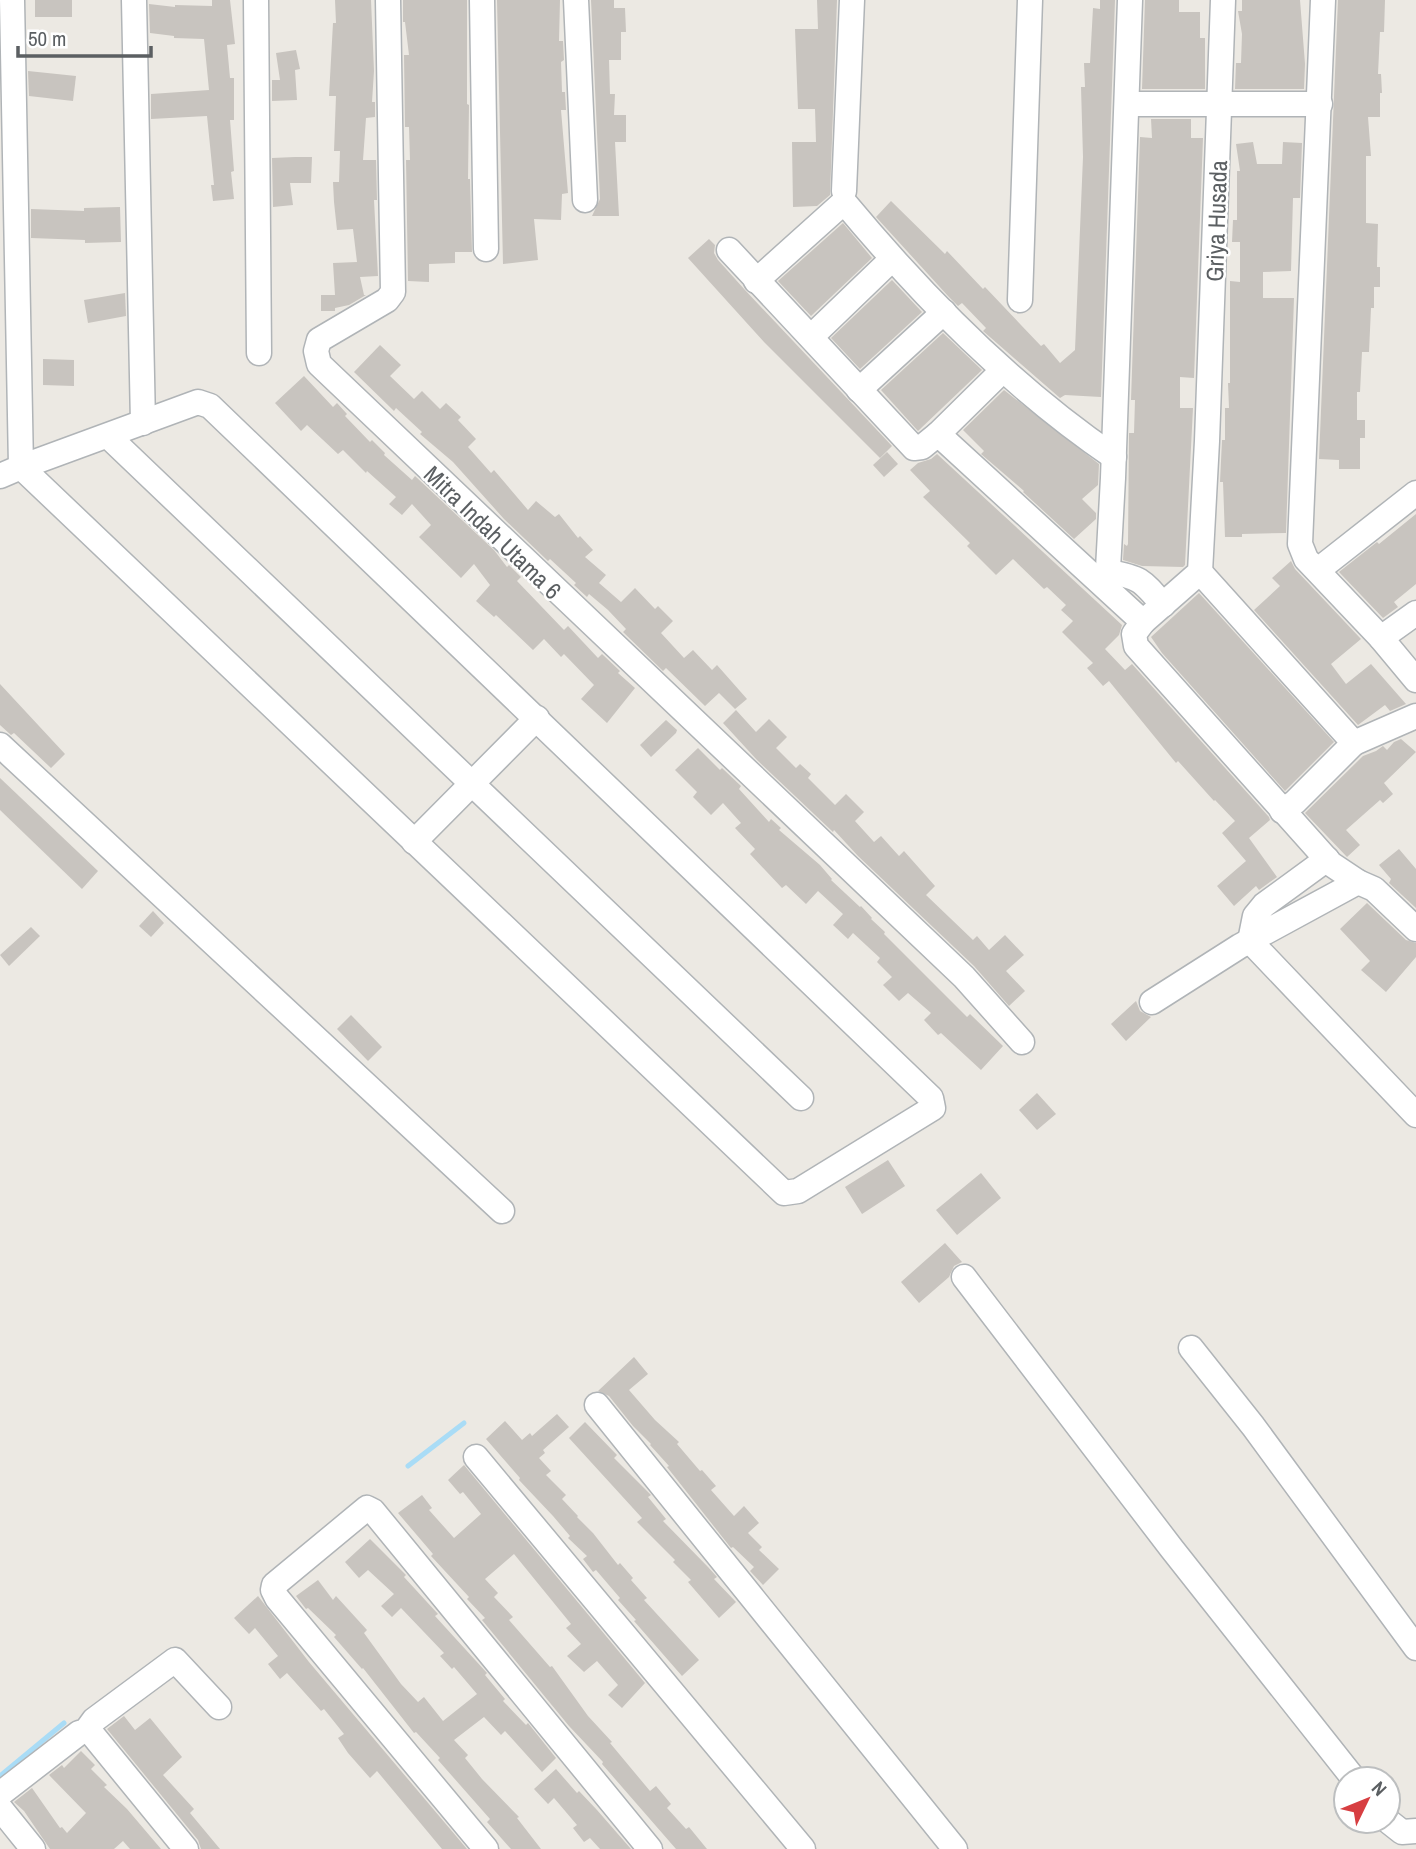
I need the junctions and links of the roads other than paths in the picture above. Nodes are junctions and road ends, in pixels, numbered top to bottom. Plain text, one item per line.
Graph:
1 (12, 0) edge
2 (134, 0) edge
3 (256, 0) edge
4 (388, 0) edge
5 (482, 0) edge
6 (576, 0) edge
7 (852, 0) edge
8 (1030, 0) edge
9 (1130, 0) edge
10 (1223, 0) edge
11 (1323, 0) edge
12 (1221, 103) junction
13 (1127, 104) junction
14 (1320, 104) junction
15 (845, 191) dead end
16 (585, 200) dead end
17 (486, 249) dead end
18 (729, 250) dead end
19 (892, 259) junction
20 (756, 281) junction
21 (1020, 300) dead end
22 (944, 312) junction
23 (811, 337) junction
24 (259, 353) dead end
25 (1003, 370) junction
26 (859, 390) junction
27 (143, 423) junction
28 (938, 434) junction
29 (108, 436) junction
30 (1114, 447) junction
31 (10, 472) edge
32 (1416, 493) edge
33 (1318, 570) junction
34 (1200, 572) junction
35 (1107, 579) junction
36 (1163, 605) junction
37 (1416, 612) edge
38 (1143, 622) junction
39 (1381, 638) junction
40 (1416, 680) edge
41 (1416, 716) edge
42 (537, 718) junction
43 (1354, 743) junction
44 (0, 746) edge
45 (473, 784) junction
46 (1282, 811) junction
47 (414, 842) junction
48 (1327, 859) junction
49 (1358, 882) junction
50 (1416, 929) edge
51 (1252, 930) junction
52 (1152, 1002) dead end
53 (1022, 1042) dead end
54 (801, 1098) dead end
55 (1416, 1115) edge
56 (502, 1211) dead end
57 (964, 1277) dead end
58 (1191, 1348) dead end
59 (597, 1405) dead end
60 (475, 1457) dead end
61 (1416, 1648) edge
62 (219, 1707) dead end
63 (86, 1731) junction
64 (1343, 1765) edge
65 (0, 1794) edge
66 (0, 1808) edge
67 (33, 1849) edge
68 (186, 1849) edge
69 (486, 1849) edge
70 (650, 1849) edge
71 (803, 1849) edge
72 (955, 1849) edge

1 - 31 street
2 - 27 street
3 - 24 street
4 - 53 street, Mitra Indah Utama 6
5 - 17 street
6 - 16 street
7 - 15 street
8 - 21 street
9 - 13 street
10 - 12 street, Griya Husada
11 - 14 street
12 - 13 street
12 - 14 street
12 - 34 street, Griya Husada
13 - 30 street
14 - 33 street
18 - 20 street
19 - 20 street
19 - 22 street
19 - 23 street
20 - 23 street
22 - 25 street
22 - 26 street
23 - 26 street
25 - 28 street
25 - 30 street
26 - 28 street
27 - 29 street
27 - 42 street
28 - 35 street
29 - 31 street
29 - 45 street
30 - 35 street
31 - 47 street
32 - 33 street
33 - 39 street
34 - 36 street
34 - 43 street
35 - 36 street
35 - 38 street
36 - 38 street
37 - 39 street
38 - 46 street
39 - 40 street
41 - 43 street
42 - 45 street
42 - 47 street
43 - 46 street
44 - 56 street
45 - 47 street
45 - 54 street
46 - 48 street
48 - 49 street
48 - 51 street
49 - 50 street
49 - 51 street
51 - 52 street
51 - 55 street
57 - 64 street
58 - 61 street
59 - 72 street
60 - 71 street
62 - 63 street
63 - 65 street
63 - 68 street
66 - 67 street
69 - 70 street

